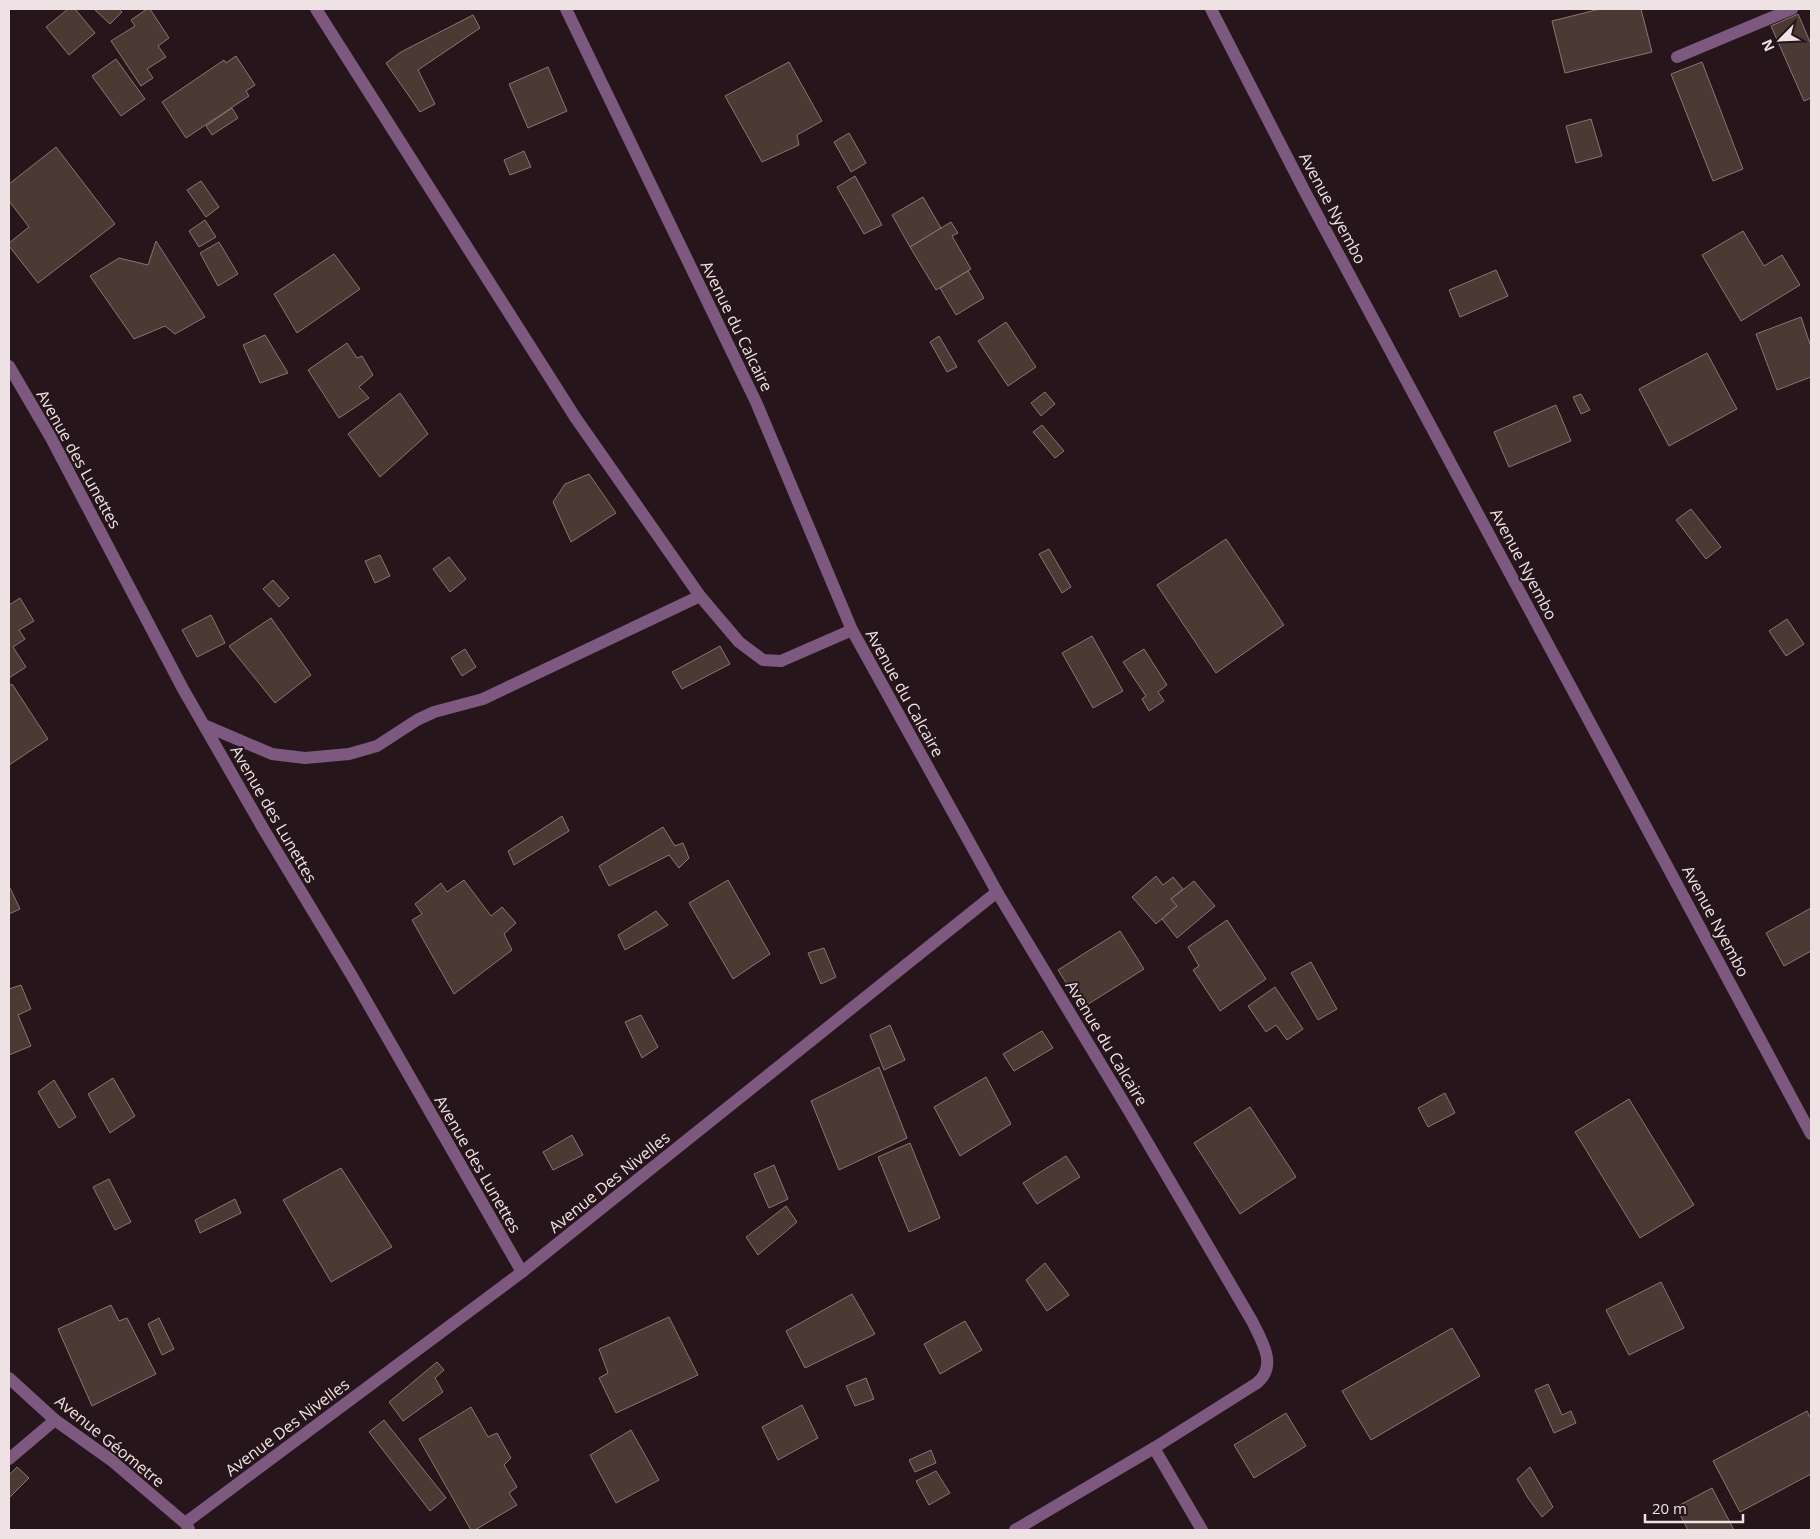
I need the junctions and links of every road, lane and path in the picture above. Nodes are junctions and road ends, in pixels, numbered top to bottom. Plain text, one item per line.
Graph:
1 (316, 9) edge
2 (566, 9) edge
3 (1211, 9) edge
4 (1792, 9) edge
5 (1677, 57) dead end
6 (9, 366) edge
7 (700, 596) junction
8 (852, 630) junction
9 (204, 725) junction
10 (997, 892) junction
11 (1811, 1134) edge
12 (522, 1272) junction
13 (9, 1378) edge
14 (55, 1420) junction
15 (1154, 1448) junction
16 (9, 1458) edge
17 (187, 1527) edge
18 (1015, 1530) edge
19 (1202, 1530) edge

1 - 7 street
2 - 8 street, Avenue du Calcaire
3 - 11 street, Avenue Nyembo
4 - 5 street
6 - 9 street, Avenue des Lunettes
7 - 8 street
7 - 9 street
8 - 10 street, Avenue du Calcaire
9 - 12 street, Avenue des Lunettes
10 - 12 street, Avenue Des Nivelles
10 - 15 street, Avenue du Calcaire
12 - 17 street, Avenue Des Nivelles
13 - 14 street, Avenue Géometre
14 - 16 street
14 - 17 street, Avenue Géometre
15 - 18 street
15 - 19 street

